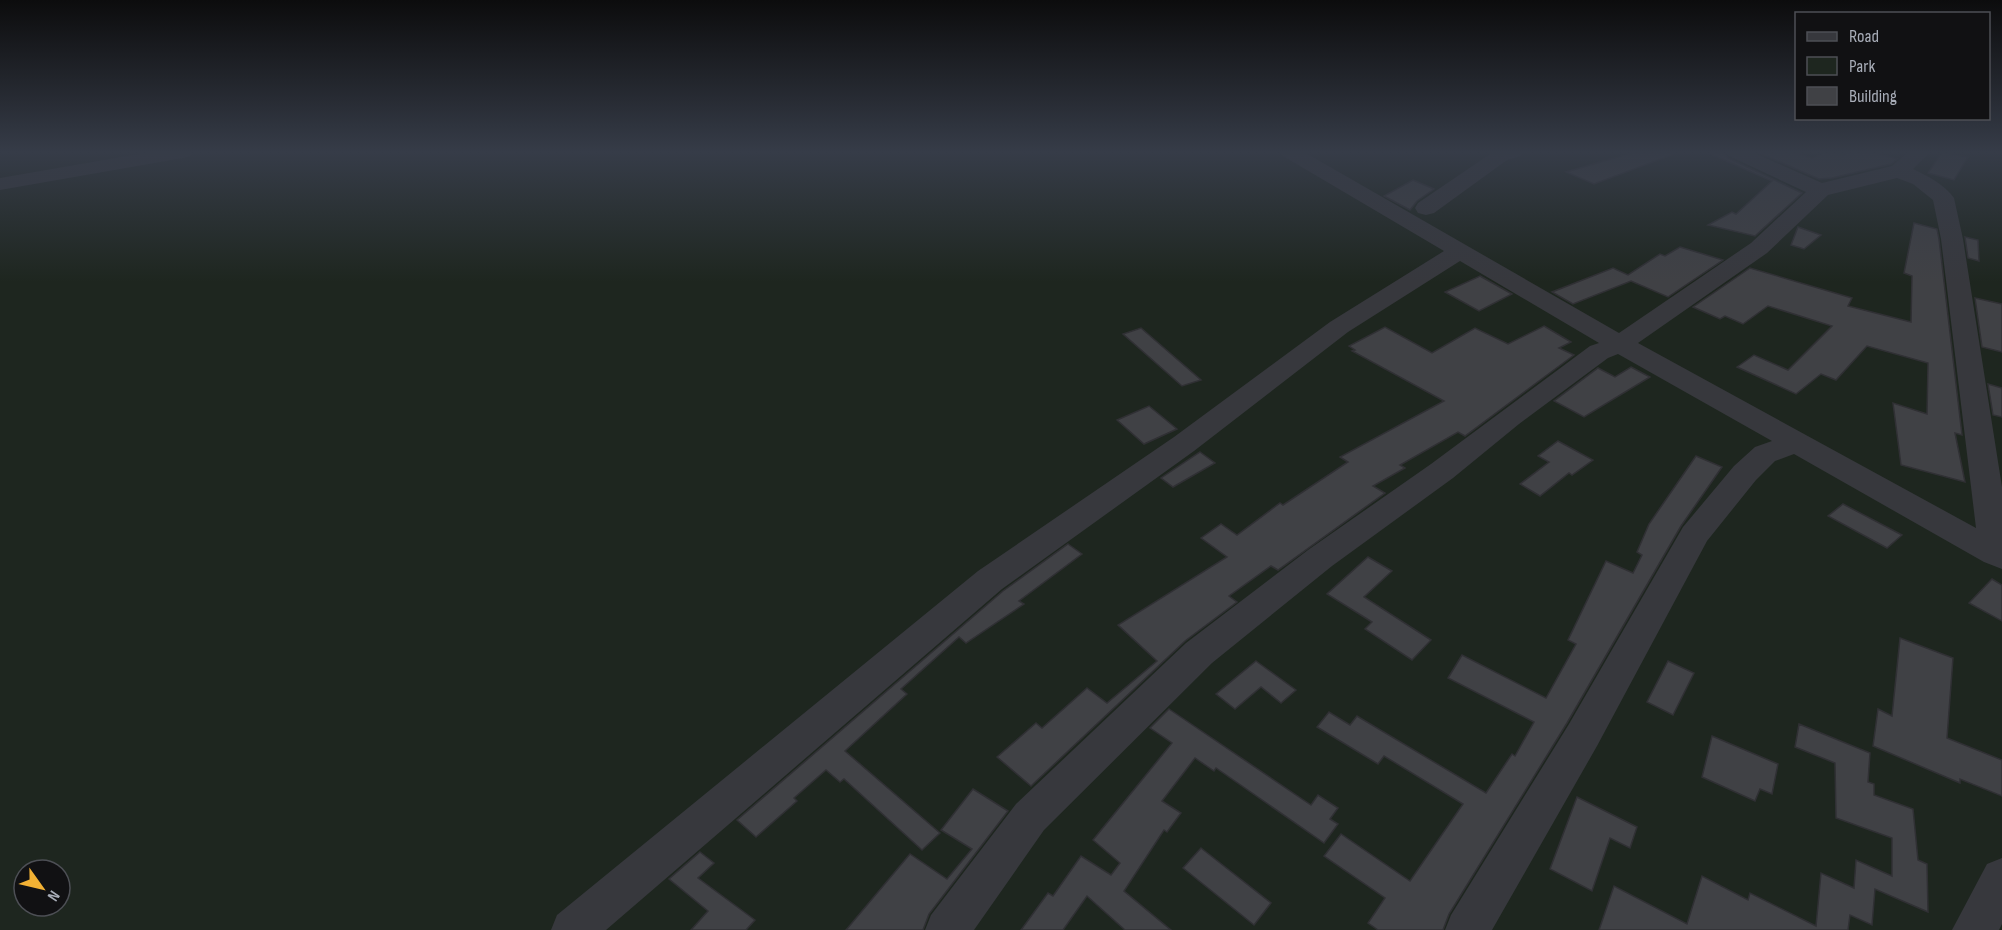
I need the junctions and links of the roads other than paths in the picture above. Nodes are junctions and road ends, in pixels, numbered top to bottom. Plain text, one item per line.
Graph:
1 (1365, 195) edge
2 (1443, 195) edge
3 (1814, 195) edge
4 (1940, 195) edge
5 (1426, 208) dead end
6 (1460, 251) junction
7 (1620, 344) junction
8 (1795, 443) junction
9 (1999, 556) edge
10 (2002, 878) edge
11 (573, 930) edge
12 (947, 930) edge
13 (1467, 930) edge
14 (1974, 930) edge

1 - 6 street
2 - 5 street
3 - 7 street
4 - 9 street
6 - 7 street
6 - 11 street
7 - 8 street
7 - 12 street
8 - 9 street
8 - 13 street
10 - 14 street

